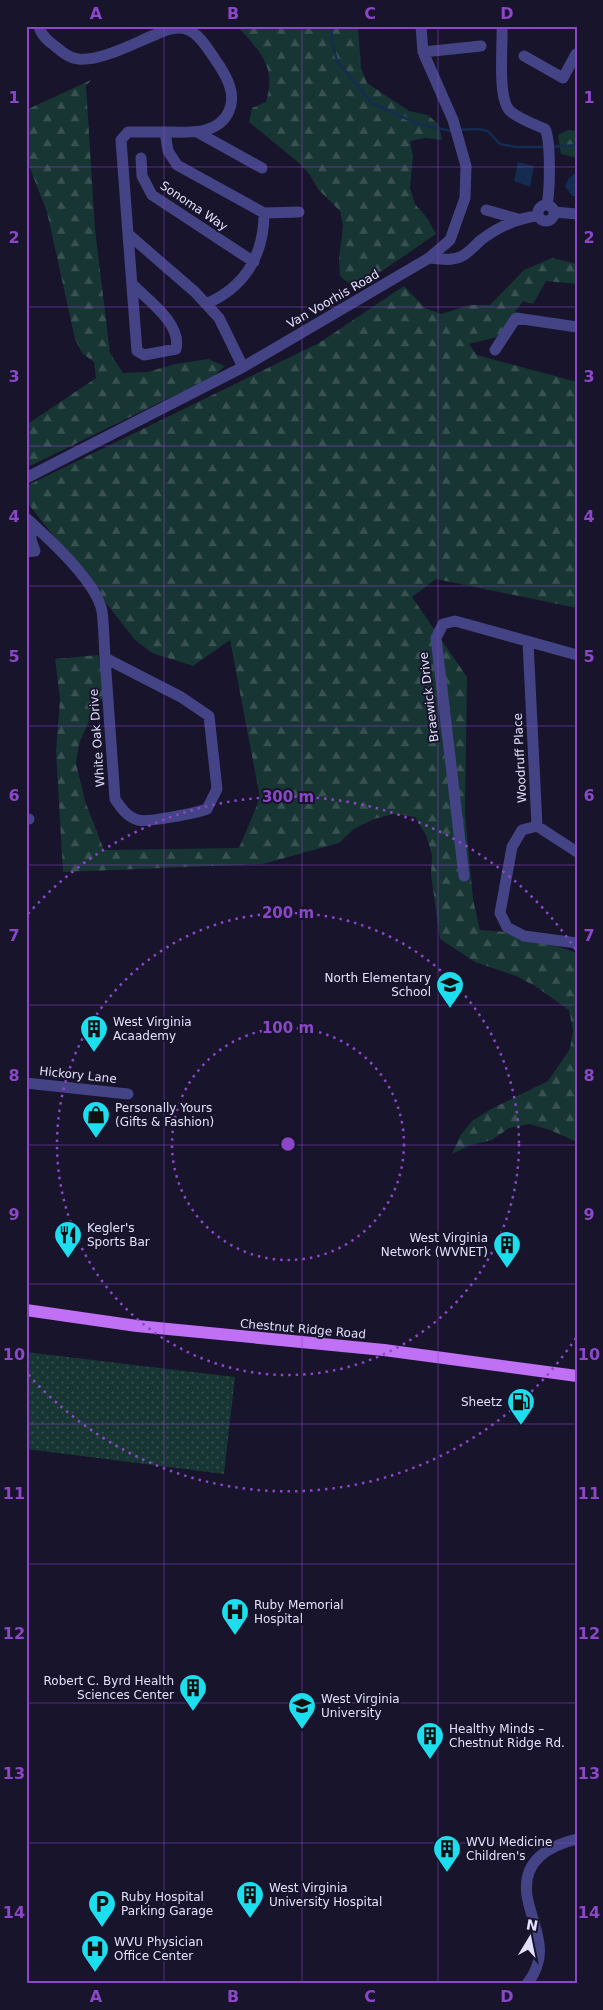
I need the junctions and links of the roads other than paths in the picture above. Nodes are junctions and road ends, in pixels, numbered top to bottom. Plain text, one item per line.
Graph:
1 (39, 26) edge
2 (421, 26) edge
3 (502, 26) edge
4 (481, 46) dead end
5 (423, 52) junction
6 (576, 54) edge
7 (524, 56) dead end
8 (165, 132) junction
9 (197, 132) junction
10 (141, 158) dead end
11 (262, 168) dead end
12 (551, 208) junction
13 (486, 210) dead end
14 (300, 212) dead end
15 (264, 214) junction
16 (577, 214) edge
17 (518, 219) junction
18 (128, 234) junction
19 (429, 258) junction
20 (254, 262) junction
21 (132, 284) junction
22 (206, 304) junction
23 (577, 327) edge
24 (496, 350) dead end
25 (242, 367) junction
26 (26, 478) edge
27 (29, 520) edge
28 (26, 552) edge
29 (528, 642) junction
30 (577, 655) edge
31 (105, 658) junction
32 (537, 826) junction
33 (577, 852) edge
34 (464, 876) dead end
35 (577, 943) edge
36 (26, 1083) edge
37 (128, 1094) dead end
38 (26, 1310) edge
39 (577, 1376) edge
40 (577, 1839) edge
41 (527, 1984) edge

1 - 9 street
2 - 5 street, Van Voorhis Road
3 - 12 street
4 - 5 street
5 - 19 street, Van Voorhis Road
6 - 7 street
8 - 9 street
8 - 15 street
8 - 18 street
9 - 11 street
10 - 20 street, Sonoma Way
12 - 16 street
12 - 17 street
13 - 17 street
14 - 15 street
15 - 20 street
17 - 19 street
18 - 21 street
18 - 22 street
19 - 25 street, Van Voorhis Road
20 - 22 street
21 - 21 street
22 - 25 street
23 - 24 street
25 - 26 street, Van Voorhis Road
27 - 28 street
27 - 31 street, White Oak Drive
29 - 30 street, Braewick Drive
29 - 32 street, Woodruff Place
29 - 34 street, Braewick Drive
31 - 31 street, White Oak Drive
32 - 33 street
32 - 35 street
36 - 37 street, Hickory Lane
38 - 39 main road, Chestnut Ridge Road
40 - 41 street

